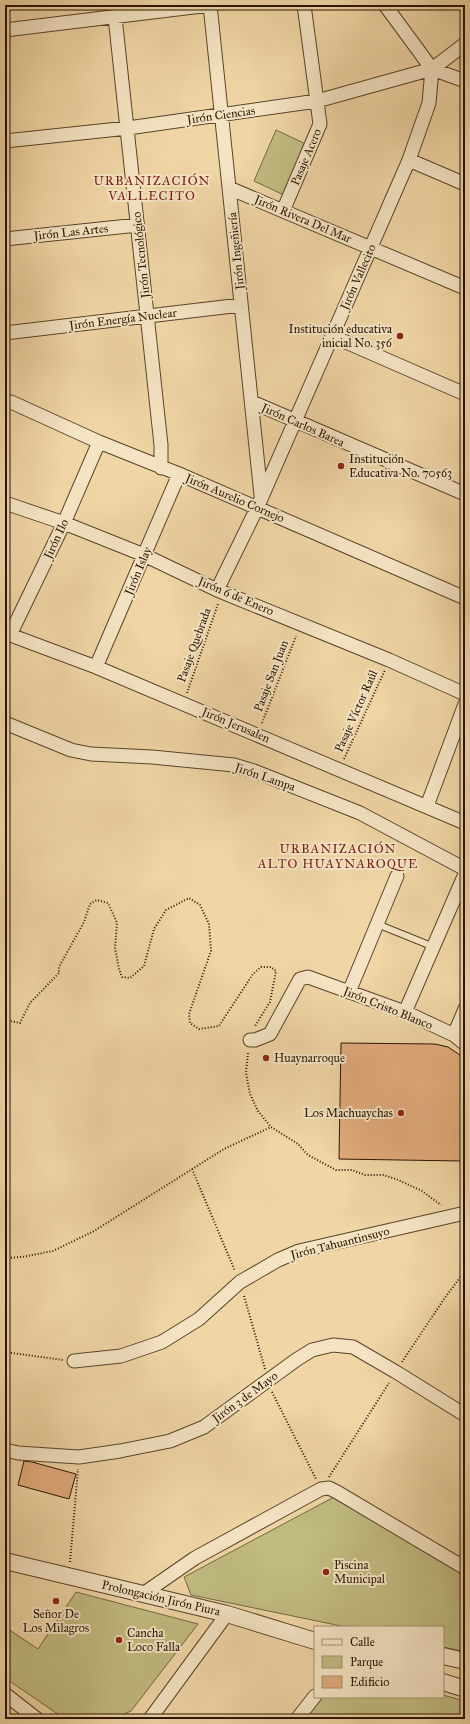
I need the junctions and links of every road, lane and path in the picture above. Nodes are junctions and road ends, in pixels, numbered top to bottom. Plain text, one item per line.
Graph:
1 (210, 5) edge
2 (304, 5) edge
3 (385, 5) edge
4 (115, 17) junction
5 (5, 30) edge
6 (465, 44) edge
7 (432, 69) junction
8 (465, 81) edge
9 (317, 101) junction
10 (222, 115) junction
11 (128, 128) junction
12 (5, 140) edge
13 (409, 160) junction
14 (465, 184) edge
15 (229, 188) junction
16 (283, 211) junction
17 (138, 225) junction
18 (5, 239) edge
19 (371, 248) junction
20 (465, 288) edge
21 (241, 305) junction
22 (148, 316) junction
23 (5, 333) edge
24 (332, 336) junction
25 (465, 394) edge
26 (5, 402) edge
27 (252, 402) junction
28 (293, 421) junction
29 (99, 442) junction
30 (161, 468) junction
31 (179, 474) junction
32 (465, 494) edge
33 (5, 502) edge
34 (259, 502) junction
35 (64, 523) junction
36 (144, 555) junction
37 (220, 591) junction
38 (465, 598) edge
39 (301, 624) junction
40 (8, 634) edge
41 (389, 660) junction
42 (96, 667) junction
43 (465, 694) edge
44 (183, 703) junction
45 (465, 704) edge
46 (5, 723) edge
47 (258, 734) junction
48 (340, 769) junction
49 (427, 806) junction
50 (465, 823) edge
51 (465, 869) edge
52 (465, 874) edge
53 (397, 876) dead end
54 (377, 924) junction
55 (434, 947) junction
56 (349, 992) junction
57 (465, 1010) edge
58 (405, 1012) junction
59 (5, 1020) edge
60 (454, 1035) junction
61 (250, 1040) junction
62 (465, 1044) edge
63 (271, 1127) junction
64 (192, 1169) junction
65 (446, 1205) dead end
66 (465, 1213) edge
67 (5, 1258) edge
68 (240, 1282) junction
69 (5, 1352) edge
70 (74, 1361) joint
71 (268, 1380) junction
72 (465, 1415) edge
73 (5, 1450) edge
74 (79, 1457) junction
75 (321, 1489) junction
76 (5, 1561) edge
77 (465, 1568) edge
78 (69, 1577) junction
79 (143, 1594) junction
80 (227, 1614) junction
81 (314, 1641) edge
82 (444, 1656) edge
83 (465, 1661) edge
84 (444, 1682) edge
85 (465, 1689) edge
86 (5, 1694) edge
87 (314, 1697) edge
88 (37, 1719) edge
89 (150, 1719) edge
90 (296, 1719) edge

1 - 4 street
1 - 10 street, Jirón Ingeñiería
2 - 9 street, Pasaje Acero
3 - 7 street
4 - 5 street
4 - 11 street, Jirón Tecnológico
6 - 7 street
7 - 8 street
7 - 9 street, Jirón Ciencias
7 - 13 street, Jirón Vallecito
9 - 10 street, Jirón Ciencias
9 - 16 street, Pasaje Acero
10 - 11 street, Jirón Ciencias
10 - 15 street, Jirón Ingeñiería
11 - 12 street, Jirón Ciencias
11 - 17 street, Jirón Tecnológico
13 - 14 street
13 - 19 street, Jirón Vallecito
15 - 16 street, Jirón Rivera Del Mar
15 - 21 street, Jirón Ingeñiería
16 - 19 street, Jirón Rivera Del Mar
17 - 18 street, Jirón Las Artes
17 - 22 street, Jirón Tecnológico
19 - 20 street, Jirón Rivera Del Mar
19 - 24 street, Jirón Vallecito
21 - 22 street, Jirón Energía Nuclear
21 - 27 street, Jirón Ingeñiería
22 - 23 street, Jirón Energía Nuclear
22 - 30 street, Jirón Tecnológico
24 - 25 street
24 - 28 street, Jirón Vallecito
26 - 29 street, Jirón Aurelio Cornejo
27 - 28 street, Jirón Carlos Barea
27 - 34 street, Jirón Ingeñiería
28 - 32 street, Jirón Carlos Barea
28 - 34 street, Jirón Vallecito
29 - 30 street, Jirón Aurelio Cornejo
29 - 35 street, Jirón Ilo
30 - 31 street, Jirón Aurelio Cornejo
31 - 34 street, Jirón Aurelio Cornejo
31 - 36 street, Jirón Islay
33 - 35 street, Jirón 6 de Enero
34 - 37 street, Jirón Vallecito
34 - 38 street, Jirón Aurelio Cornejo
35 - 36 street, Jirón 6 de Enero
35 - 40 street, Jirón Ilo
36 - 37 street, Jirón 6 de Enero
36 - 42 street, Jirón Islay
37 - 39 street, Jirón 6 de Enero
37 - 44 path, Pasaje Quebrada
39 - 41 street, Jirón 6 de Enero
39 - 47 path, Pasaje San Juan
40 - 42 street, Jirón Jerusalen
41 - 43 street, Jirón 6 de Enero
41 - 48 path, Pasaje Víctor Raúl
42 - 44 street, Jirón Jerusalen
44 - 47 street, Jirón Jerusalen
45 - 49 street
46 - 51 street, Jirón Lampa
47 - 48 street, Jirón Jerusalen
48 - 49 street, Jirón Jerusalen
49 - 50 street, Jirón Jerusalen
52 - 55 street
53 - 54 street
54 - 55 lane
54 - 56 street
55 - 58 street
56 - 58 street, Jirón Cristo Blanco
56 - 61 street, Jirón Cristo Blanco
57 - 60 street
58 - 60 street, Jirón Cristo Blanco
59 - 61 path
60 - 62 street, Jirón Cristo Blanco
61 - 63 path
63 - 64 path
63 - 65 path
64 - 67 path
64 - 68 path
66 - 68 street, Jirón Tahuantinsuyo
68 - 70 street, Jirón Tahuantinsuyo
68 - 71 path
69 - 70 path
71 - 72 street, Jirón 3 de Mayo
71 - 74 street, Jirón 3 de Mayo
71 - 75 path
73 - 74 street, Jirón 3 de Mayo
74 - 78 path
75 - 77 street
75 - 79 street
76 - 78 street, Prolongación Jirón Piura
78 - 79 street, Prolongación Jirón Piura
79 - 80 street, Prolongación Jirón Piura
80 - 81 street, Prolongación Jirón Piura
80 - 89 street
82 - 83 street
84 - 85 street
86 - 88 street
87 - 90 street

